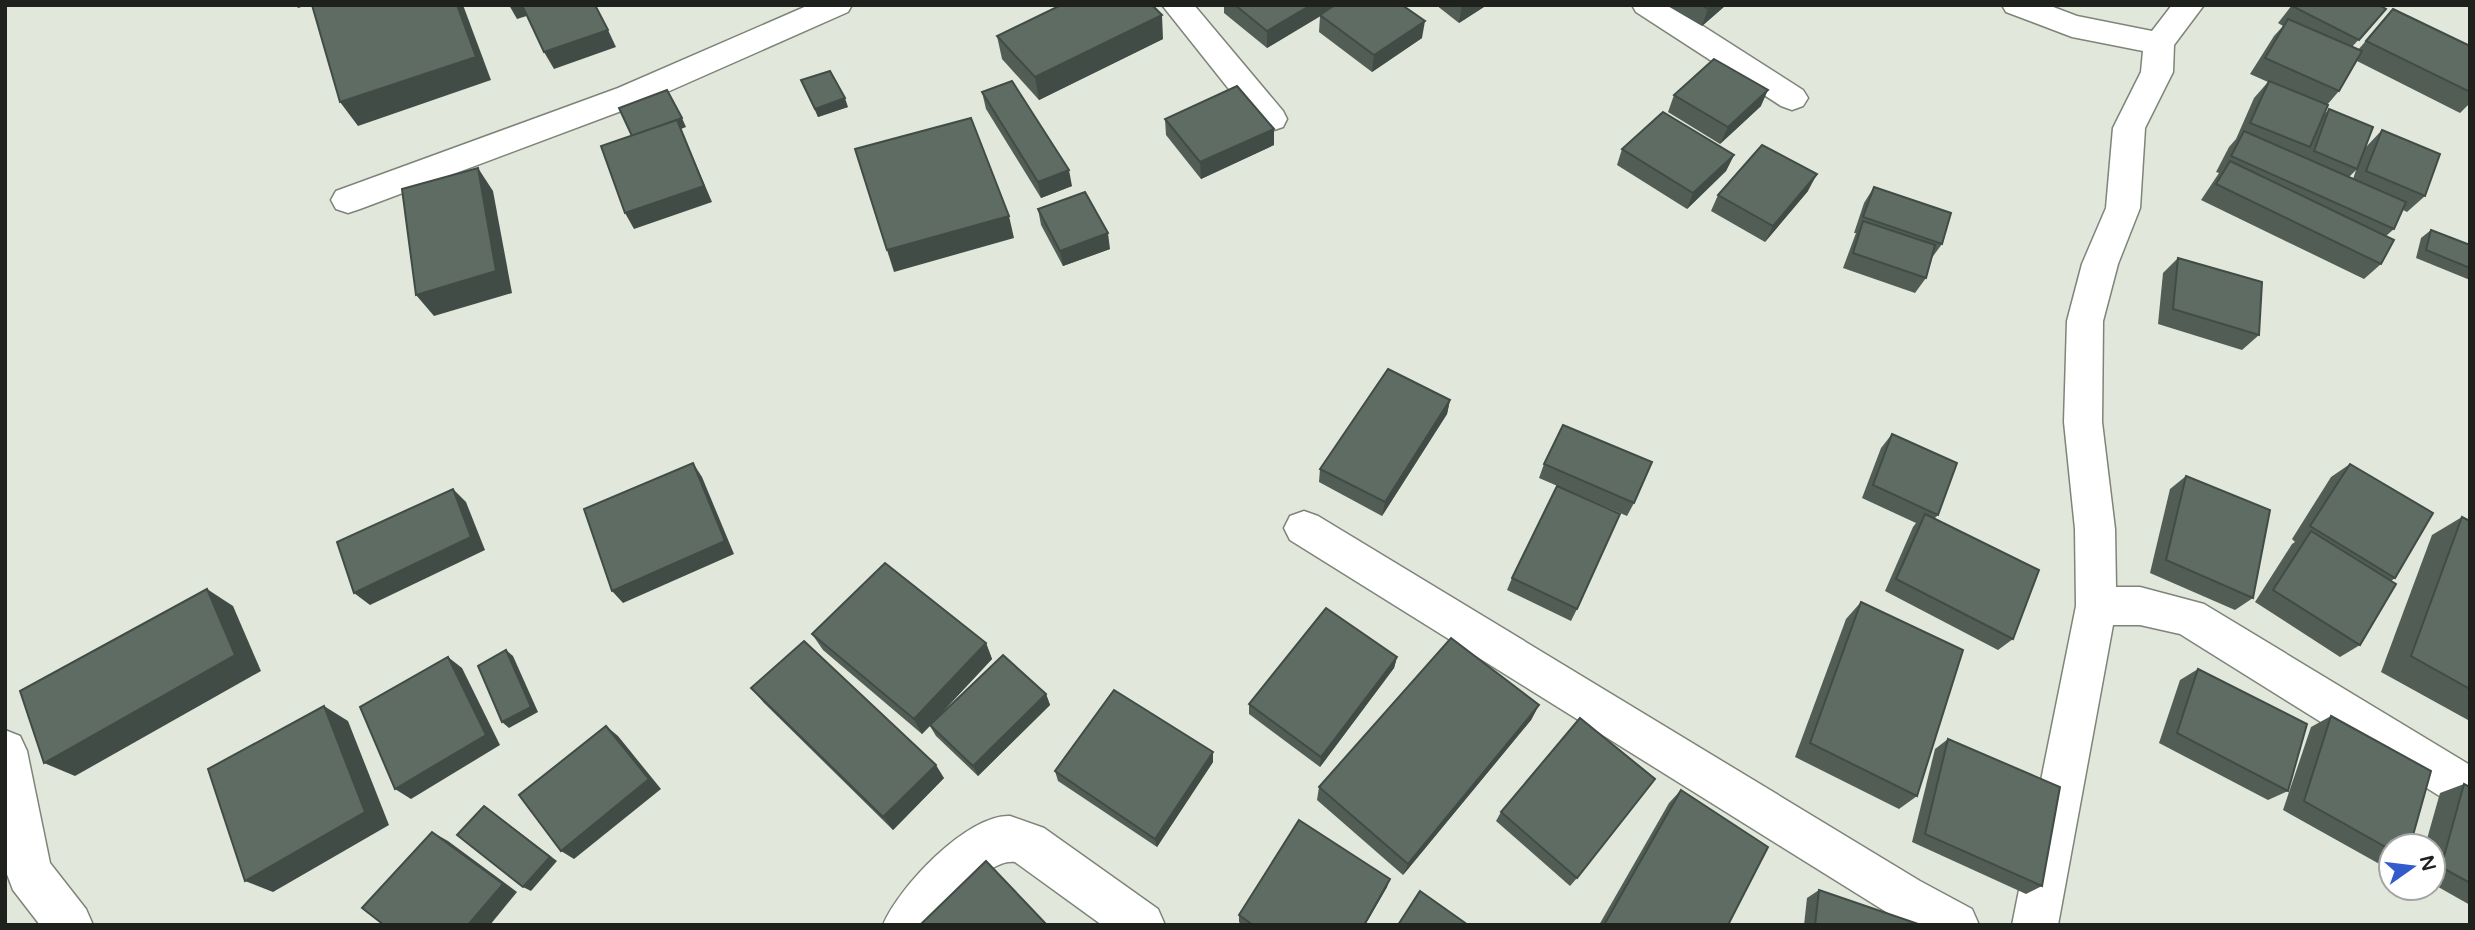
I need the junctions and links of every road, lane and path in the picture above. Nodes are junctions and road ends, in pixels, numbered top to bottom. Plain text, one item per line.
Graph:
1 (837, 5) edge
2 (1177, 5) edge
3 (1647, 5) edge
4 (2017, 5) edge
5 (2189, 5) edge
6 (2160, 43) junction
7 (1792, 97) dead end
8 (1271, 119) dead end
9 (348, 200) dead end
10 (1304, 528) dead end
11 (2096, 606) junction
12 (5, 751) edge
13 (2470, 790) edge
14 (70, 925) edge
15 (906, 925) edge
16 (1142, 925) edge
17 (1956, 925) edge
18 (2035, 925) edge

1 - 9 street
2 - 8 street
3 - 7 street
4 - 6 street
5 - 6 street
6 - 11 street
10 - 17 street
11 - 13 street
11 - 18 street
12 - 14 street
15 - 16 street

